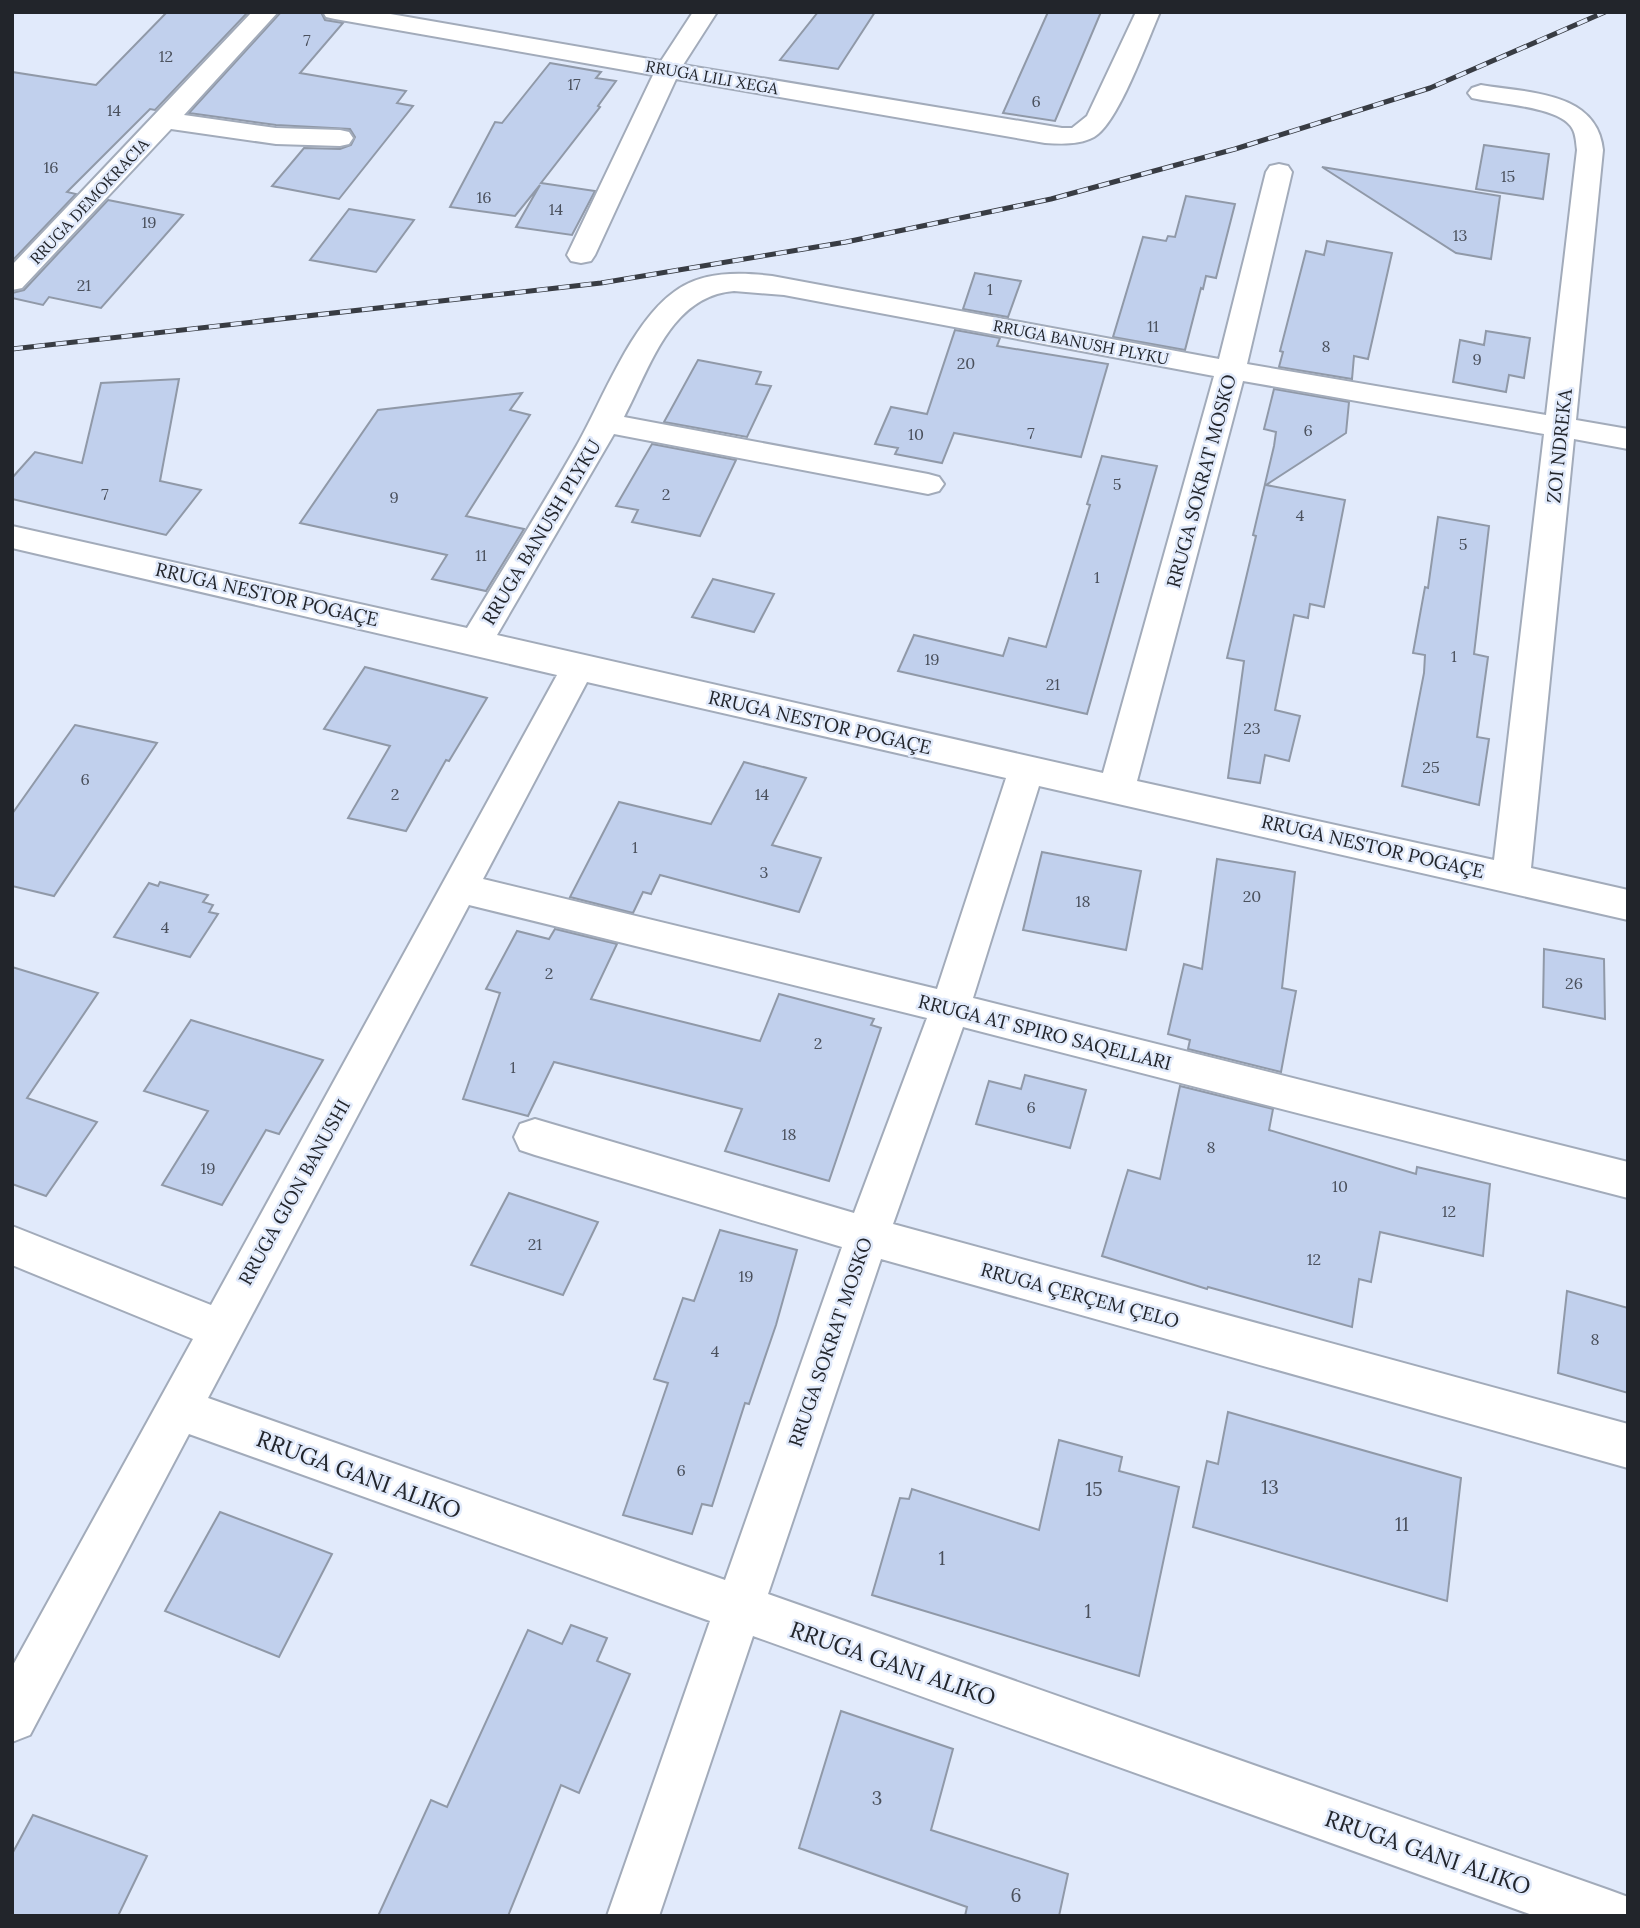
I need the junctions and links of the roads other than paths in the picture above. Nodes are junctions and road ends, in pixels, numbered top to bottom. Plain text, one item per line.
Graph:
1 (266, 12) edge
2 (335, 12) edge
3 (705, 12) edge
4 (1148, 12) edge
5 (668, 69) junction
6 (1480, 93) dead end
7 (165, 120) junction
8 (340, 138) dead end
9 (1279, 172) dead end
10 (582, 255) dead end
11 (12, 282) edge
12 (1231, 370) junction
13 (605, 423) junction
14 (1561, 426) junction
15 (1628, 439) edge
16 (928, 484) dead end
17 (12, 537) edge
18 (476, 642) junction
19 (578, 668) junction
20 (1027, 768) junction
21 (1116, 788) junction
22 (1511, 878) junction
23 (460, 888) junction
24 (1628, 905) edge
25 (950, 1008) junction
26 (535, 1137) dead end
27 (1628, 1180) edge
28 (867, 1236) junction
29 (12, 1245) edge
30 (220, 1329) junction
31 (177, 1409) junction
32 (1628, 1446) edge
33 (738, 1609) junction
34 (12, 1717) edge
35 (634, 1916) edge
36 (1609, 1916) edge

1 - 7 street, RRUGA DEMOKRACIA
2 - 5 street, RRUGA LILI XEGA
3 - 5 street
4 - 5 street, RRUGA LILI XEGA
5 - 10 street
6 - 14 street, ZOI NDREKA
7 - 8 street, RRUGA DEMOKRACIA
7 - 11 street, RRUGA DEMOKRACIA
9 - 12 street, RRUGA SOKRAT MOSKO
12 - 13 street, RRUGA BANUSH PLYKU
12 - 14 street, RRUGA BANUSH PLYKU
12 - 21 street, RRUGA SOKRAT MOSKO
13 - 16 street, RRUGA BANUSH PLYKU
13 - 18 street, RRUGA BANUSH PLYKU
14 - 15 street, RRUGA BANUSH PLYKU
14 - 22 street, ZOI NDREKA
17 - 18 street, RRUGA NESTOR POGAÇE
18 - 19 street, RRUGA NESTOR POGAÇE
19 - 20 street, RRUGA NESTOR POGAÇE
19 - 23 street, RRUGA GJON BANUSHI
20 - 21 street, RRUGA NESTOR POGAÇE
20 - 25 street, RRUGA SOKRAT MOSKO
21 - 22 street, RRUGA NESTOR POGAÇE
22 - 24 street, RRUGA NESTOR POGAÇE
23 - 25 street, RRUGA AT SPIRO SAQELLARI
23 - 30 street, RRUGA GJON BANUSHI
25 - 27 street, RRUGA AT SPIRO SAQELLARI
25 - 28 street, RRUGA SOKRAT MOSKO
26 - 28 street, RRUGA ÇERÇEM ÇELO
28 - 32 street, RRUGA ÇERÇEM ÇELO
28 - 33 street, RRUGA SOKRAT MOSKO
29 - 30 street
30 - 31 street, RRUGA GJON BANUSHI
31 - 33 street, RRUGA GANI ALIKO
31 - 34 street, RRUGA GJON BANUSHI
33 - 35 street, RRUGA SOKRAT MOSKO
33 - 36 street, RRUGA GANI ALIKO

